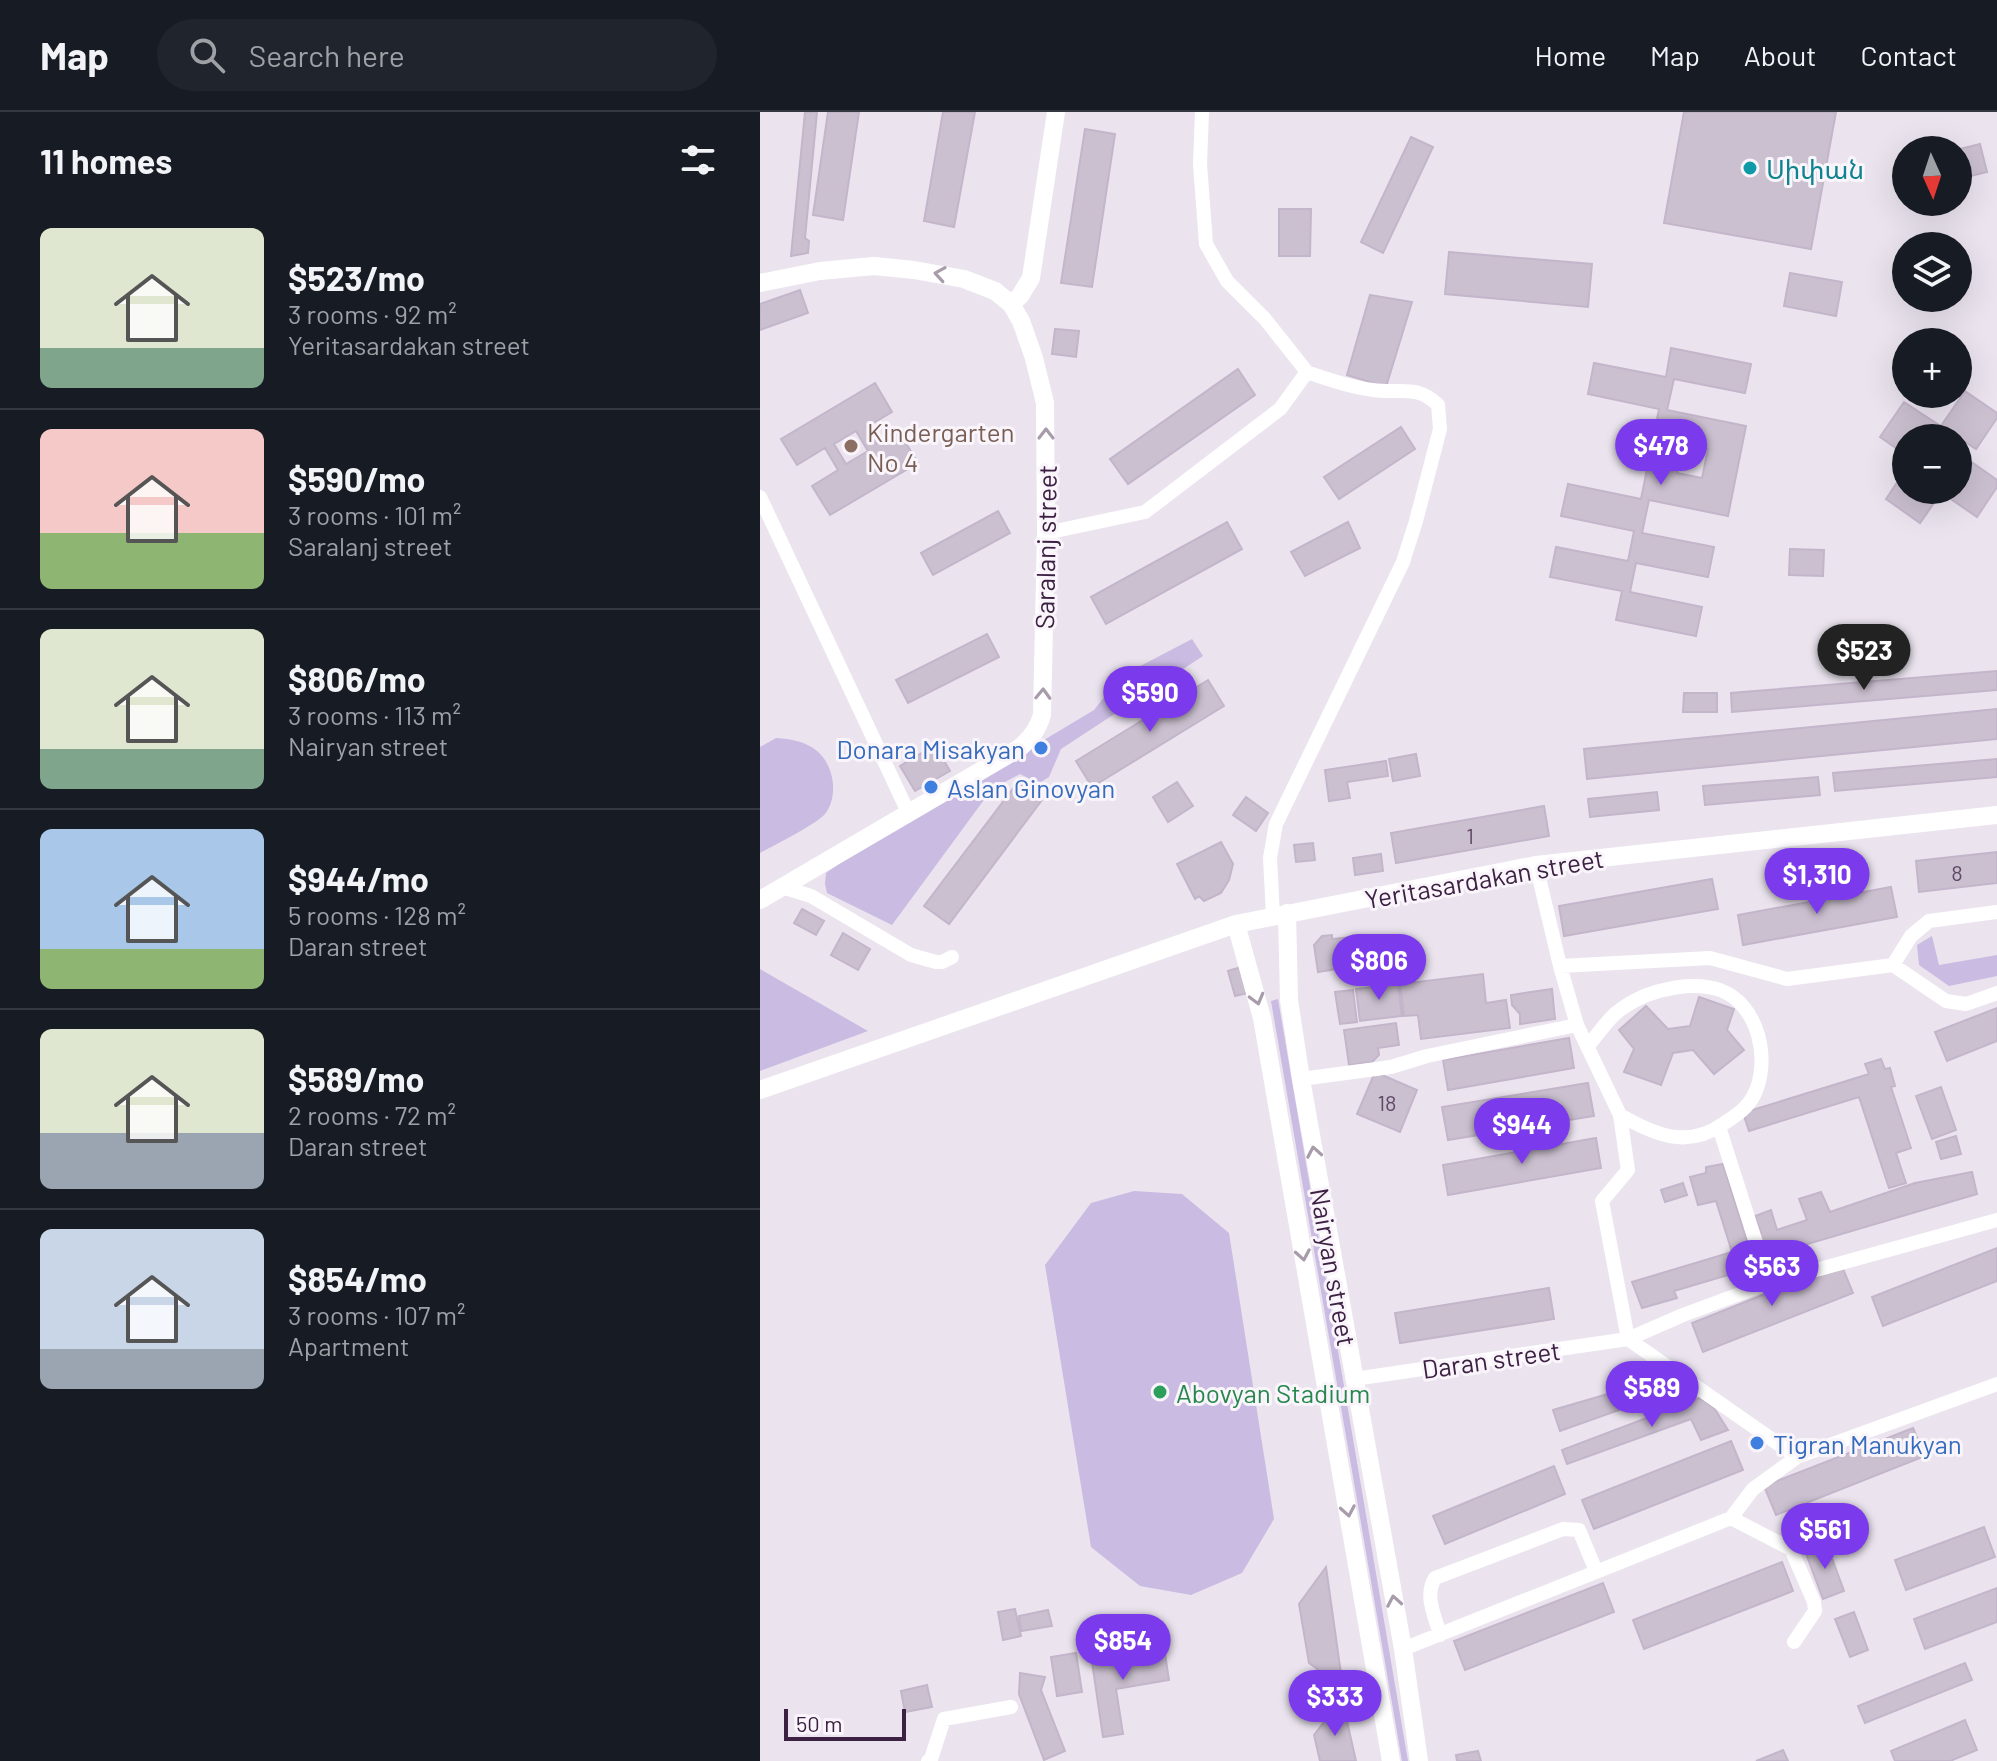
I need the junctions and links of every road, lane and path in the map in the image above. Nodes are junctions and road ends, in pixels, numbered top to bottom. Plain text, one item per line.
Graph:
1 (1056, 112) edge
2 (1202, 112) edge
3 (760, 283) edge
4 (1011, 304) junction
5 (1307, 372) junction
6 (760, 497) edge
7 (1046, 533) junction
8 (908, 812) junction
9 (1997, 815) edge
10 (1536, 865) junction
11 (782, 887) junction
12 (760, 900) edge
13 (1997, 912) edge
14 (1280, 914) junction
15 (1236, 924) junction
16 (952, 957) dead end
17 (1893, 965) junction
18 (1560, 966) junction
19 (1997, 993) edge
20 (1577, 1025) junction
21 (1588, 1046) junction
22 (1301, 1079) junction
23 (760, 1090) edge
24 (1620, 1115) junction
25 (1719, 1127) junction
26 (1997, 1220) edge
27 (1769, 1283) junction
28 (1628, 1339) junction
29 (1354, 1379) junction
30 (1997, 1384) edge
31 (1797, 1457) junction
32 (1731, 1518) junction
33 (1596, 1571) junction
34 (1440, 1635) junction
35 (1794, 1642) dead end
36 (1403, 1649) junction
37 (1011, 1707) dead end
38 (928, 1761) edge
39 (1391, 1761) edge
40 (1419, 1761) edge

1 - 4 street
2 - 5 street
4 -> 3 street
7 -> 4 street, Saralanj street
5 - 7 street
5 - 14 street
6 - 8 street
8 -> 7 street, Saralanj street
8 - 11 street, Saralanj street
9 - 10 street, Yeritasardakan street
10 - 14 street, Yeritasardakan street
10 - 18 street
11 - 12 street, Saralanj street
11 - 16 street
13 - 17 street
14 - 15 street, Yeritasardakan street
14 - 22 street, Nairyan street
15 - 23 street, Yeritasardakan street
15 -> 39 street, Nairyan street
17 - 18 street
17 - 19 street
18 - 20 street
20 - 21 street
20 - 22 street
21 - 24 street
21 - 25 street
29 -> 22 street, Nairyan street
24 - 25 street
24 - 28 street
25 - 27 street
26 - 27 street, Daran street
27 - 28 street, Daran street
28 - 29 street, Daran street
28 - 31 street
36 -> 29 street, Nairyan street
30 - 31 street
31 - 32 street
32 - 33 street
32 - 35 street
33 - 34 street
33 - 34 street
34 - 36 street
36 - 40 street, Nairyan street
37 - 38 street

